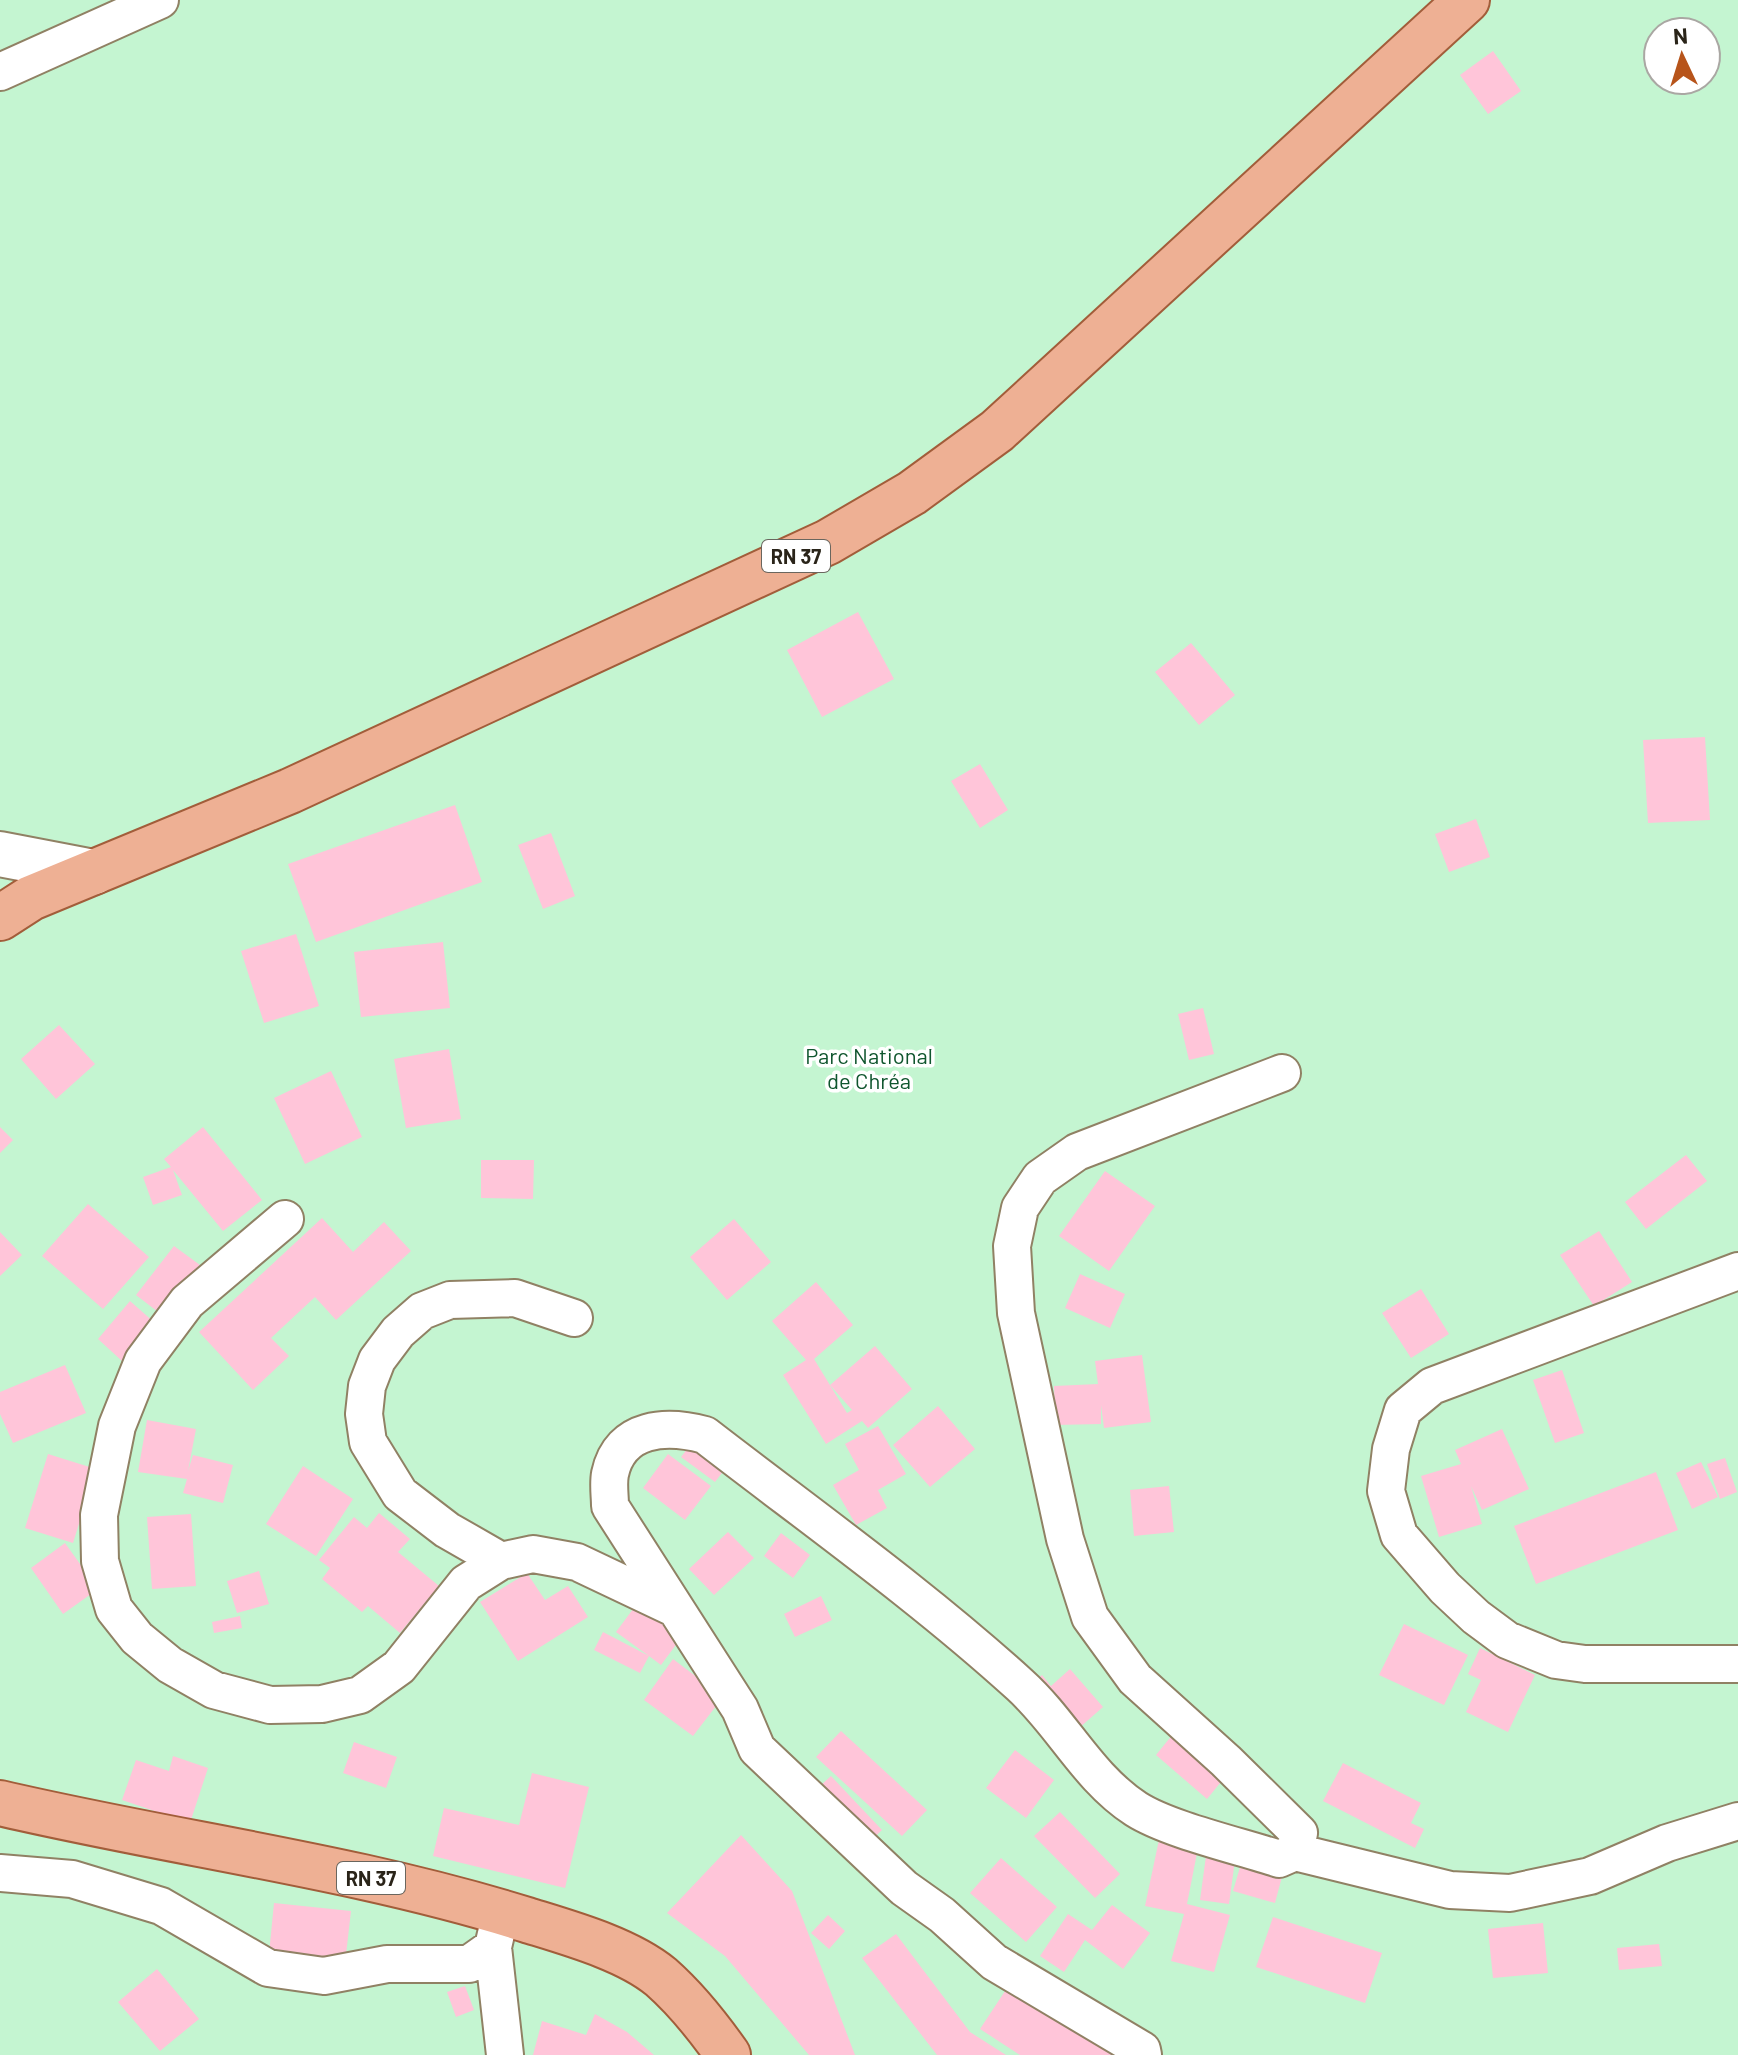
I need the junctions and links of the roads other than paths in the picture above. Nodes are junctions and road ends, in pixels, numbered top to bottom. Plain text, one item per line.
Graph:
1 (160, 0) edge
2 (1467, 0) edge
3 (0, 72) edge
4 (0, 854) edge
5 (94, 872) junction
6 (0, 918) edge
7 (1282, 1073) dead end
8 (285, 1219) dead end
9 (1738, 1271) edge
10 (574, 1318) dead end
11 (501, 1561) junction
12 (674, 1608) junction
13 (1738, 1664) edge
14 (0, 1803) edge
15 (1738, 1821) edge
16 (1295, 1852) junction
17 (0, 1873) edge
18 (497, 1929) junction
19 (719, 2042) edge
20 (505, 2055) edge
21 (745, 2055) edge
22 (1143, 2055) edge

1 - 3 street
2 - 5 main road, RN 37
4 - 5 street
5 - 6 main road, RN 37
7 - 16 street
8 - 11 street
9 - 13 street
10 - 11 street
11 - 12 street
12 - 16 street
12 - 22 street
14 - 18 main road, RN 37
15 - 16 street
17 - 18 street
18 - 19 main road, RN 37
18 - 20 street
19 - 21 main road, RN 37

